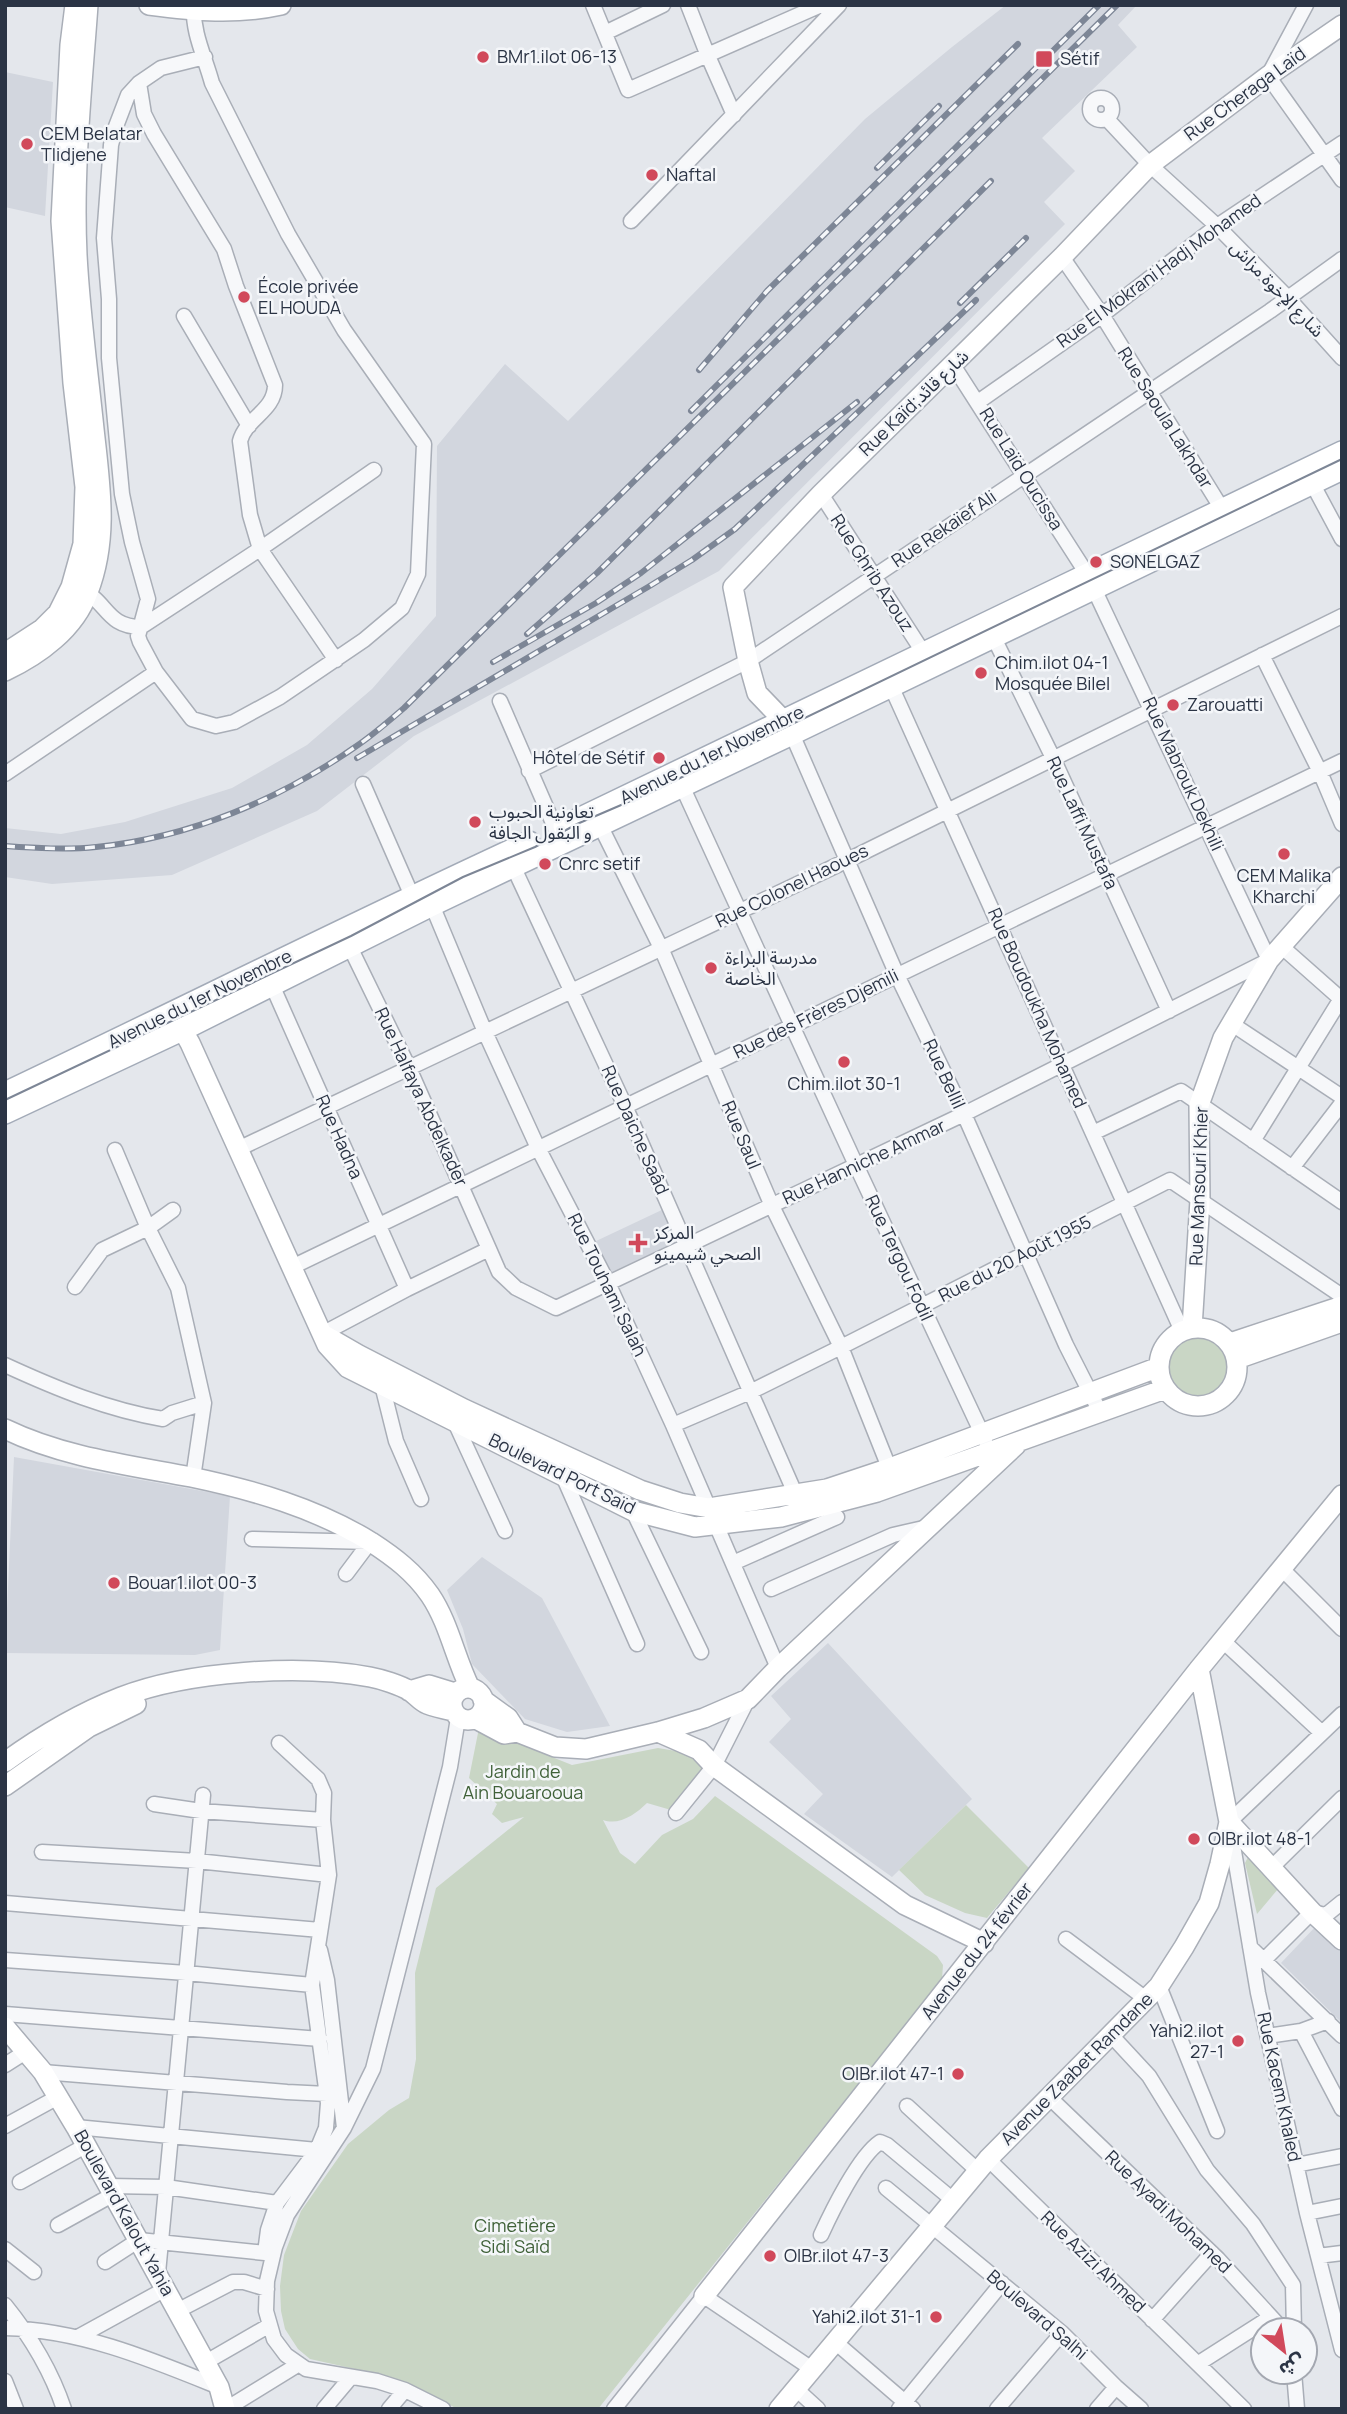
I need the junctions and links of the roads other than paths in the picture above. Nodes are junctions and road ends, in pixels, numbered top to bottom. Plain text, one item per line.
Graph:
1 (75, 5) edge
2 (88, 5) edge
3 (149, 5) edge
4 (281, 5) edge
5 (593, 5) edge
6 (663, 5) edge
7 (688, 5) edge
8 (821, 5) edge
9 (839, 5) edge
10 (1306, 5) edge
11 (194, 8) edge
12 (1342, 25) edge
13 (605, 33) junction
14 (708, 56) junction
15 (205, 57) junction
16 (1268, 76) junction
17 (139, 83) junction
18 (734, 115) junction
19 (1107, 118) dead end
20 (1342, 142) edge
21 (1323, 155) junction
22 (1150, 165) junction
23 (1342, 180) edge
24 (631, 221) dead end
25 (1217, 226) junction
26 (1062, 257) junction
27 (1342, 258) edge
28 (1287, 297) junction
29 (1102, 315) junction
30 (184, 316) dead end
31 (1342, 358) edge
32 (953, 365) junction
33 (1148, 392) junction
34 (978, 402) junction
35 (249, 426) junction
36 (1342, 452) edge
37 (1342, 469) edge
38 (374, 470) dead end
39 (1024, 476) junction
40 (1312, 483) junction
41 (821, 494) junction
42 (1222, 509) junction
43 (1342, 539) edge
44 (261, 549) junction
45 (875, 575) junction
46 (1091, 581) junction
47 (80, 590) junction
48 (1342, 616) edge
49 (141, 626) junction
50 (993, 636) junction
51 (923, 652) junction
52 (5, 653) edge
53 (1262, 655) junction
54 (336, 660) junction
55 (748, 661) junction
56 (5, 671) edge
57 (156, 672) junction
58 (891, 685) junction
59 (500, 701) dead end
60 (1152, 709) junction
61 (788, 727) junction
62 (1053, 758) junction
63 (1342, 761) edge
64 (529, 771) junction
65 (1320, 772) junction
66 (5, 774) edge
67 (363, 784) dead end
68 (682, 786) junction
69 (948, 810) junction
70 (1342, 824) edge
71 (600, 825) junction
72 (1207, 826) junction
73 (556, 830) junction
74 (846, 860) junction
75 (513, 866) junction
76 (1106, 874) junction
77 (1340, 881) edge
78 (412, 896) junction
79 (432, 905) junction
80 (741, 910) junction
81 (1000, 925) junction
82 (349, 945) junction
83 (662, 948) junction
84 (1275, 953) junction
85 (897, 975) junction
86 (272, 985) junction
87 (571, 992) junction
88 (1341, 998) edge
89 (1169, 1011) junction
90 (178, 1021) junction
91 (1232, 1024) junction
92 (791, 1026) junction
93 (485, 1031) junction
94 (711, 1065) junction
95 (1062, 1065) junction
96 (409, 1068) junction
97 (1297, 1068) junction
98 (5, 1093) edge
99 (1342, 1097) edge
100 (1342, 1103) edge
101 (1199, 1105) junction
102 (625, 1106) junction
103 (325, 1108) junction
104 (5, 1113) edge
105 (964, 1114) junction
106 (1093, 1133) junction
107 (1253, 1141) junction
108 (538, 1148) junction
109 (238, 1149) junction
110 (115, 1150) dead end
111 (856, 1166) junction
112 (1292, 1168) junction
113 (462, 1185) junction
114 (1200, 1200) junction
115 (1342, 1202) edge
116 (1125, 1204) junction
117 (772, 1206) junction
118 (173, 1210) dead end
119 (379, 1225) junction
120 (148, 1228) junction
121 (686, 1246) junction
122 (489, 1249) junction
123 (1025, 1252) junction
124 (292, 1267) junction
125 (608, 1283) junction
126 (75, 1287) dead end
127 (407, 1289) junction
128 (1342, 1296) edge
129 (922, 1306) junction
130 (1342, 1306) edge
131 (1342, 1322) edge
132 (1187, 1330) junction
133 (322, 1334) junction
134 (841, 1347) junction
135 (1233, 1351) junction
136 (5, 1365) edge
137 (1159, 1367) junction
138 (382, 1385) junction
139 (1165, 1389) junction
140 (750, 1392) junction
141 (1090, 1392) junction
142 (440, 1396) junction
143 (204, 1403) junction
144 (1100, 1412) junction
145 (454, 1422) junction
146 (673, 1425) junction
147 (5, 1429) edge
148 (980, 1434) junction
149 (1022, 1439) junction
150 (992, 1450) junction
151 (564, 1476) junction
152 (893, 1476) junction
153 (193, 1478) junction
154 (421, 1499) dead end
155 (1341, 1499) edge
156 (800, 1503) junction
157 (633, 1511) junction
158 (713, 1517) junction
159 (836, 1517) dead end
160 (929, 1527) junction
161 (505, 1531) dead end
162 (251, 1539) dead end
163 (370, 1542) junction
164 (733, 1563) junction
165 (1282, 1569) junction
166 (346, 1574) dead end
167 (771, 1589) dead end
168 (1342, 1629) edge
169 (1223, 1641) junction
170 (637, 1644) dead end
171 (701, 1652) dead end
172 (778, 1668) junction
173 (1199, 1669) junction
174 (195, 1679) junction
175 (748, 1699) junction
176 (466, 1705) junction
177 (1342, 1714) edge
178 (658, 1732) junction
179 (1322, 1733) junction
180 (279, 1743) dead end
181 (5, 1762) edge
182 (714, 1766) junction
183 (5, 1786) edge
184 (203, 1795) dead end
185 (1342, 1798) edge
186 (155, 1804) dead end
187 (201, 1811) junction
188 (676, 1813) dead end
189 (323, 1820) junction
190 (1229, 1822) junction
191 (42, 1852) dead end
192 (197, 1861) junction
193 (1272, 1867) junction
194 (329, 1875) junction
195 (1342, 1902) edge
196 (5, 1903) edge
197 (1312, 1912) junction
198 (191, 1919) junction
199 (319, 1936) junction
200 (1066, 1939) dead end
201 (1342, 1940) edge
202 (984, 1942) junction
203 (1250, 1947) junction
204 (1265, 1959) junction
205 (5, 1960) edge
206 (186, 1973) junction
207 (312, 1985) junction
208 (1153, 1992) junction
209 (5, 2014) edge
210 (1328, 2021) junction
211 (5, 2027) edge
212 (181, 2029) junction
213 (1301, 2031) junction
214 (1111, 2035) junction
215 (1268, 2036) junction
216 (1342, 2036) edge
217 (320, 2039) junction
218 (27, 2051) junction
219 (5, 2065) edge
220 (43, 2072) junction
221 (176, 2082) junction
222 (327, 2094) junction
223 (58, 2097) junction
224 (1049, 2097) junction
225 (907, 2106) dead end
226 (1342, 2109) edge
227 (5, 2126) edge
228 (76, 2127) junction
229 (344, 2128) junction
230 (1217, 2132) dead end
231 (171, 2138) junction
232 (87, 2145) junction
233 (317, 2150) junction
234 (1342, 2156) edge
235 (983, 2165) junction
236 (1296, 2165) junction
237 (20, 2182) dead end
238 (166, 2187) junction
239 (886, 2188) dead end
240 (112, 2190) junction
241 (953, 2200) junction
242 (277, 2203) junction
243 (1342, 2206) edge
244 (1307, 2213) junction
245 (932, 2224) junction
246 (58, 2225) dead end
247 (821, 2235) dead end
248 (139, 2240) junction
249 (161, 2241) junction
250 (5, 2249) edge
251 (1212, 2253) junction
252 (1342, 2253) edge
253 (269, 2254) junction
254 (1318, 2256) junction
255 (105, 2262) dead end
256 (34, 2272) dead end
257 (162, 2281) junction
258 (1002, 2283) junction
259 (267, 2289) junction
260 (705, 2296) junction
261 (5, 2305) edge
262 (1336, 2305) edge
263 (178, 2310) junction
264 (1270, 2316) edge
265 (1294, 2316) edge
266 (1152, 2320) junction
267 (270, 2325) junction
268 (5, 2328) edge
269 (24, 2328) junction
270 (1249, 2331) edge
271 (1062, 2333) junction
272 (78, 2337) junction
273 (834, 2341) junction
274 (1342, 2350) edge
275 (206, 2362) junction
276 (1199, 2363) junction
277 (299, 2364) junction
278 (812, 2369) junction
279 (351, 2377) junction
280 (5, 2381) edge
281 (1295, 2386) edge
282 (219, 2387) junction
283 (1116, 2387) junction
284 (795, 2388) junction
285 (405, 2390) junction
286 (905, 2407) edge
287 (16, 2409) edge
288 (64, 2409) edge
289 (226, 2409) edge
290 (324, 2409) edge
291 (389, 2409) edge
292 (443, 2409) edge
293 (614, 2409) edge
294 (779, 2409) edge
295 (818, 2409) edge
296 (997, 2409) edge
297 (1097, 2409) edge
298 (1141, 2409) edge
299 (1244, 2409) edge
300 (1297, 2409) edge

1 - 47 main road
2 - 47 main road
3 - 11 main road
4 - 11 main road
5 - 13 street
6 - 13 street
7 - 14 street
8 - 14 street
9 - 18 street
10 - 16 street
11 - 15 street
12 - 16 main road, Rue Cheraga Laïd
13 - 14 street
14 - 18 street
15 - 17 street
15 - 54 street
16 - 21 street
16 - 22 main road, Rue Cheraga Laïd
17 - 35 street
17 - 49 street
18 - 24 street
19 - 22 street, شارع الإخوة مزاش
20 - 21 street, Rue El Mokrani Hadj Mohamed
21 - 23 street
21 - 25 street, Rue El Mokrani Hadj Mohamed
22 - 25 street, شارع الإخوة مزاش
22 - 26 main road, Rue Kaïd;شارع قائد
25 - 28 street, شارع الإخوة مزاش
25 - 29 street, Rue El Mokrani Hadj Mohamed
26 - 29 street, Rue Saoula Lakhdar
26 - 32 main road, Rue Kaïd;شارع قائد
27 - 28 street, Rue Rekaïef Ali
28 - 31 street, شارع الإخوة مزاش
28 - 33 street, Rue Rekaïef Ali
29 - 33 street, Rue Saoula Lakhdar
29 - 34 street, Rue El Mokrani Hadj Mohamed
30 - 35 street
32 - 34 street, Rue Laïd Oucissa
32 - 41 main road, Rue Kaïd;شارع قائد
33 - 39 street, Rue Rekaïef Ali
33 - 42 street, Rue Saoula Lakhdar
34 - 39 street, Rue Laïd Oucissa
35 - 44 street
36 - 42 main road, Avenue du 1er Novembre
37 - 40 main road
38 - 44 street
39 - 45 street, Rue Rekaïef Ali
39 - 46 street, Rue Laïd Oucissa
40 - 43 street
40 - 46 main road
41 - 45 street, Rue Ghrib Azouz
41 - 55 main road, Rue Kaïd;شارع قائد
42 - 46 main road, Avenue du 1er Novembre
44 - 49 street
44 - 54 street
45 - 51 street, Rue Ghrib Azouz
45 - 55 street, Rue Rekaïef Ali
46 - 50 main road, Avenue du 1er Novembre
46 - 51 main road, Avenue du 1er Novembre
46 - 60 street, Rue Mabrouk Dekhili
47 - 49 street
47 - 52 main road
47 - 56 main road
48 - 53 street, Rue Colonel Haoues
49 - 57 street
50 - 58 main road, Avenue du 1er Novembre
50 - 62 street, Rue Laffi Mustafa
51 - 61 main road, Avenue du 1er Novembre
53 - 60 street, Rue Colonel Haoues
53 - 65 street
54 - 57 street
55 - 61 main road
55 - 64 street, Rue Rekaïef Ali
57 - 66 street
58 - 61 main road, Avenue du 1er Novembre
58 - 69 street, Rue Boudoukha Mohamed
59 - 64 street
60 - 62 street, Rue Colonel Haoues
60 - 72 street, Rue Mabrouk Dekhili
61 - 68 main road, Avenue du 1er Novembre
61 - 73 main road, Avenue du 1er Novembre
61 - 74 street, Rue Bellil
62 - 69 street, Rue Colonel Haoues
62 - 76 street, Rue Laffi Mustafa
63 - 65 street, Rue des Frères Djemili
64 - 73 street
65 - 70 street
65 - 72 street, Rue des Frères Djemili
67 - 78 street
68 - 71 main road, Avenue du 1er Novembre
68 - 80 street, Rue Tergou Fodil
69 - 74 street, Rue Colonel Haoues
69 - 81 street, Rue Boudoukha Mohamed
71 - 75 main road, Avenue du 1er Novembre
71 - 83 street, Rue Saul
72 - 76 street, Rue des Frères Djemili
72 - 84 street, Rue Mabrouk Dekhili
73 - 78 main road, Avenue du 1er Novembre
74 - 80 street, Rue Colonel Haoues
74 - 85 street, Rue Bellil
75 - 79 main road, Avenue du 1er Novembre
75 - 87 street, Rue Daiche Saâd
76 - 81 street, Rue des Frères Djemili
76 - 89 street, Rue Laffi Mustafa
77 - 84 main road, Rue Mansouri Khier
78 - 90 main road, Avenue du 1er Novembre
79 - 82 main road, Avenue du 1er Novembre
79 - 93 street, Rue Touhami Salah
80 - 83 street, Rue Colonel Haoues
80 - 92 street, Rue Tergou Fodil
81 - 85 street, Rue des Frères Djemili
81 - 95 street, Rue Boudoukha Mohamed
82 - 86 main road, Avenue du 1er Novembre
82 - 96 street, Rue Halfaya Abdelkader
83 - 87 street, Rue Colonel Haoues
83 - 94 street, Rue Saul
84 - 88 street
84 - 89 street, Rue Hanniche Ammar
84 - 91 main road, Rue Mansouri Khier
85 - 92 street, Rue des Frères Djemili
85 - 105 street, Rue Bellil
86 - 90 main road, Avenue du 1er Novembre
86 - 103 street, Rue Hadna
87 - 93 street, Rue Colonel Haoues
87 - 102 street, Rue Daiche Saâd
88 - 97 street
89 - 95 street, Rue Hanniche Ammar
90 - 98 main road, Avenue du 1er Novembre
90 - 104 main road, Avenue du 1er Novembre
90 - 109 main road, Boulevard Port Saïd
91 - 97 street
91 - 101 main road, Rue Mansouri Khier
92 - 94 street, Rue des Frères Djemili
92 - 111 street, Rue Tergou Fodil
93 - 96 street, Rue Colonel Haoues
93 - 108 street, Rue Touhami Salah
94 - 102 street, Rue des Frères Djemili
94 - 117 street, Rue Saul
95 - 105 street, Rue Hanniche Ammar
95 - 106 street, Rue Boudoukha Mohamed
96 - 103 street, Rue Colonel Haoues
96 - 113 street, Rue Halfaya Abdelkader
97 - 99 street
97 - 107 street
100 - 112 street
101 - 106 street
101 - 107 street
101 - 114 main road, Rue Mansouri Khier
102 - 108 street, Rue des Frères Djemili
102 - 121 street, Rue Daiche Saâd
103 - 109 street, Rue Colonel Haoues
103 - 119 street, Rue Hadna
105 - 111 street, Rue Hanniche Ammar
105 - 123 street, Rue Bellil
106 - 116 street, Rue Boudoukha Mohamed
107 - 112 street
108 - 113 street, Rue des Frères Djemili
108 - 125 street, Rue Touhami Salah
109 - 124 main road, Boulevard Port Saïd
110 - 120 street
111 - 117 street, Rue Hanniche Ammar
111 - 129 street, Rue Tergou Fodil
112 - 115 street
113 - 119 street, Rue des Frères Djemili
113 - 122 street, Rue Halfaya Abdelkader
114 - 116 street, Rue du 20 Août 1955
114 - 128 street, Rue du 20 Août 1955
114 - 132 main road, Rue Mansouri Khier
116 - 123 street, Rue du 20 Août 1955
116 - 132 street, Rue Boudoukha Mohamed
117 - 121 street, Rue Hanniche Ammar
117 - 134 street, Rue Saul
118 - 120 street
119 - 124 street, Rue des Frères Djemili
119 - 127 street, Rue Hadna
120 - 126 street
120 - 143 street
121 - 125 street, Rue Hanniche Ammar
121 - 140 street, Rue Daiche Saâd
122 - 125 street, Rue Hanniche Ammar
122 - 127 street
123 - 129 street, Rue du 20 Août 1955
123 - 141 street, Rue Bellil
124 - 133 main road, Boulevard Port Saïd
125 - 146 street, Rue Touhami Salah
127 - 133 street
129 - 134 street, Rue du 20 Août 1955
129 - 148 street, Rue Tergou Fodil
130 - 135 main road
131 - 135 main road
132 - 135 main road
132 - 137 main road
133 - 138 main road, Boulevard Port Saïd
133 - 142 main road
134 - 140 street, Rue du 20 Août 1955
134 - 152 street, Rue Saul
135 - 139 main road
136 - 143 street
137 - 139 main road
137 - 141 main road
138 - 145 main road, Boulevard Port Saïd
138 - 154 street
139 - 144 main road
140 - 146 street, Rue du 20 Août 1955
140 - 156 street, Rue Daiche Saâd
141 - 144 street, Rue Bellil
141 - 148 main road
142 - 145 street
142 - 158 main road
143 - 153 street
144 - 149 main road
145 - 151 main road, Boulevard Port Saïd
145 - 161 street
146 - 158 street, Rue Touhami Salah
147 - 153 main road
148 - 150 street, Rue Tergou Fodil
148 - 152 main road
149 - 150 main road
149 - 160 main road
150 - 152 main road
151 - 157 main road, Boulevard Port Saïd
151 - 170 street
152 - 156 main road
153 - 163 main road
155 - 165 main road, Avenue du 24 février
156 - 158 main road
157 - 158 main road, Boulevard Port Saïd
157 - 171 street
158 - 164 street, Rue Touhami Salah
159 - 164 street
160 - 167 street
160 - 172 main road
162 - 163 street
163 - 166 street
163 - 176 main road
164 - 172 street, Rue Touhami Salah
165 - 168 street
165 - 169 main road, Avenue du 24 février
169 - 173 main road, Avenue du 24 février
169 - 179 street
172 - 175 main road
173 - 190 main road, Avenue Zaabet Ramdane
173 - 202 main road, Avenue du 24 février
174 - 176 main road
174 - 181 main road
174 - 183 main road
175 - 178 main road
175 - 182 street
176 - 178 main road
176 - 229 street
177 - 179 street
178 - 182 main road
179 - 190 street
180 - 189 street
182 - 188 street
182 - 202 main road
184 - 187 street
185 - 193 street
186 - 187 street
187 - 189 street
187 - 192 street
189 - 194 street
190 - 193 main road
190 - 203 street, Rue Kacem Khaled
190 - 208 main road, Avenue Zaabet Ramdane
191 - 192 street
192 - 194 street
192 - 198 street
193 - 197 main road
194 - 199 street
195 - 197 street
196 - 198 street
197 - 201 main road
197 - 204 street
198 - 199 street
198 - 206 street
199 - 207 street
199 - 229 street
200 - 208 street
202 - 260 main road, Avenue du 24 février
203 - 204 street
203 - 215 street, Rue Kacem Khaled
204 - 210 street
205 - 206 street
206 - 207 street
206 - 212 street
207 - 217 street
208 - 214 main road, Avenue Zaabet Ramdane
208 - 230 street
209 - 212 street
210 - 213 street
210 - 216 street
211 - 218 main road, Boulevard Kalout Yahia
212 - 217 street
212 - 221 street
213 - 215 street
213 - 226 street
214 - 224 main road, Avenue Zaabet Ramdane
214 - 265 street
215 - 236 street, Rue Kacem Khaled
217 - 222 street
218 - 219 street
218 - 220 main road, Boulevard Kalout Yahia
220 - 221 street
220 - 223 main road, Boulevard Kalout Yahia
221 - 222 street
221 - 231 street
222 - 233 street
223 - 227 street
223 - 228 main road, Boulevard Kalout Yahia
224 - 235 main road, Avenue Zaabet Ramdane
224 - 251 street, Rue Ayadi Mohamed
225 - 235 street, Rue Azizi Ahmed
228 - 231 street
228 - 232 main road, Boulevard Kalout Yahia
229 - 253 street
231 - 233 street
231 - 238 street
232 - 237 street
232 - 240 main road, Boulevard Kalout Yahia
233 - 242 street
234 - 236 street
235 - 241 main road, Avenue Zaabet Ramdane
235 - 266 street, Rue Azizi Ahmed
236 - 244 street, Rue Kacem Khaled
238 - 240 street
238 - 242 street
238 - 249 street
239 - 245 street, Boulevard Salhi
240 - 246 street
240 - 248 main road, Boulevard Kalout Yahia
241 - 245 main road, Avenue Zaabet Ramdane
241 - 247 street
242 - 253 street
243 - 244 street
244 - 254 street, Rue Kacem Khaled
245 - 258 street, Boulevard Salhi
245 - 273 main road, Avenue Zaabet Ramdane
248 - 249 street
248 - 255 street
248 - 257 main road, Boulevard Kalout Yahia
249 - 253 street
249 - 257 street
250 - 256 street
251 - 264 street, Rue Ayadi Mohamed
251 - 266 street
252 - 254 street
253 - 259 street
254 - 262 street, Rue Kacem Khaled
257 - 263 main road, Boulevard Kalout Yahia
257 - 272 street
258 - 271 street, Boulevard Salhi
258 - 286 street
259 - 263 street
259 - 267 street
260 - 278 street
260 - 293 street, Avenue du 24 février
261 - 269 street
262 - 274 street, Rue Kacem Khaled
263 - 275 main road, Boulevard Kalout Yahia
266 - 276 street, Rue Azizi Ahmed
267 - 275 street
267 - 277 street
268 - 269 street
269 - 272 street
269 - 288 street
270 - 276 street
271 - 283 street, Boulevard Salhi
271 - 296 street
272 - 282 street
273 - 278 main road, Avenue Zaabet Ramdane
273 - 286 street
275 - 282 main road, Boulevard Kalout Yahia
276 - 299 street, Rue Azizi Ahmed
277 - 279 street
277 - 289 street
278 - 284 main road, Avenue Zaabet Ramdane
279 - 285 street
279 - 290 street
280 - 287 street
281 - 300 street
282 - 289 main road, Boulevard Kalout Yahia
283 - 297 street
283 - 298 street, Boulevard Salhi
284 - 294 main road, Avenue Zaabet Ramdane
284 - 295 street
285 - 291 street
285 - 292 street

